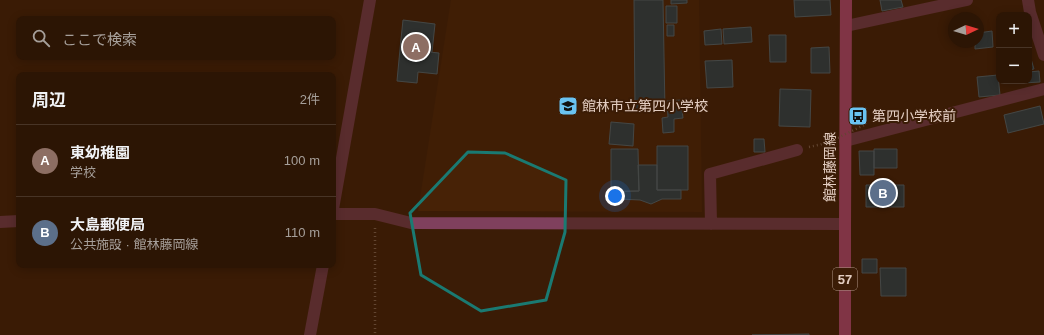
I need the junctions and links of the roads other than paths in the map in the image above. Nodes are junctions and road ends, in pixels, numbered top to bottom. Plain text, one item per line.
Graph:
1 (370, 0) edge
2 (846, 0) edge
3 (967, 0) edge
4 (1028, 0) edge
5 (846, 26) junction
6 (1044, 55) edge
7 (1044, 89) edge
8 (845, 140) junction
9 (797, 150) dead end
10 (336, 192) edge
11 (336, 214) edge
12 (16, 221) edge
13 (0, 222) edge
14 (711, 224) junction
15 (845, 224) junction
16 (322, 268) edge
17 (310, 335) edge
18 (846, 335) edge

1 - 10 street
2 - 5 main road, 館林藤岡線 / 57
3 - 5 street
4 - 6 street
5 - 8 main road, 館林藤岡線 / 57
7 - 8 street
8 - 15 main road, 館林藤岡線 / 57
9 - 14 street
11 - 14 street
12 - 13 street
14 - 15 street
15 - 18 main road, 館林藤岡線 / 57
16 - 17 street

